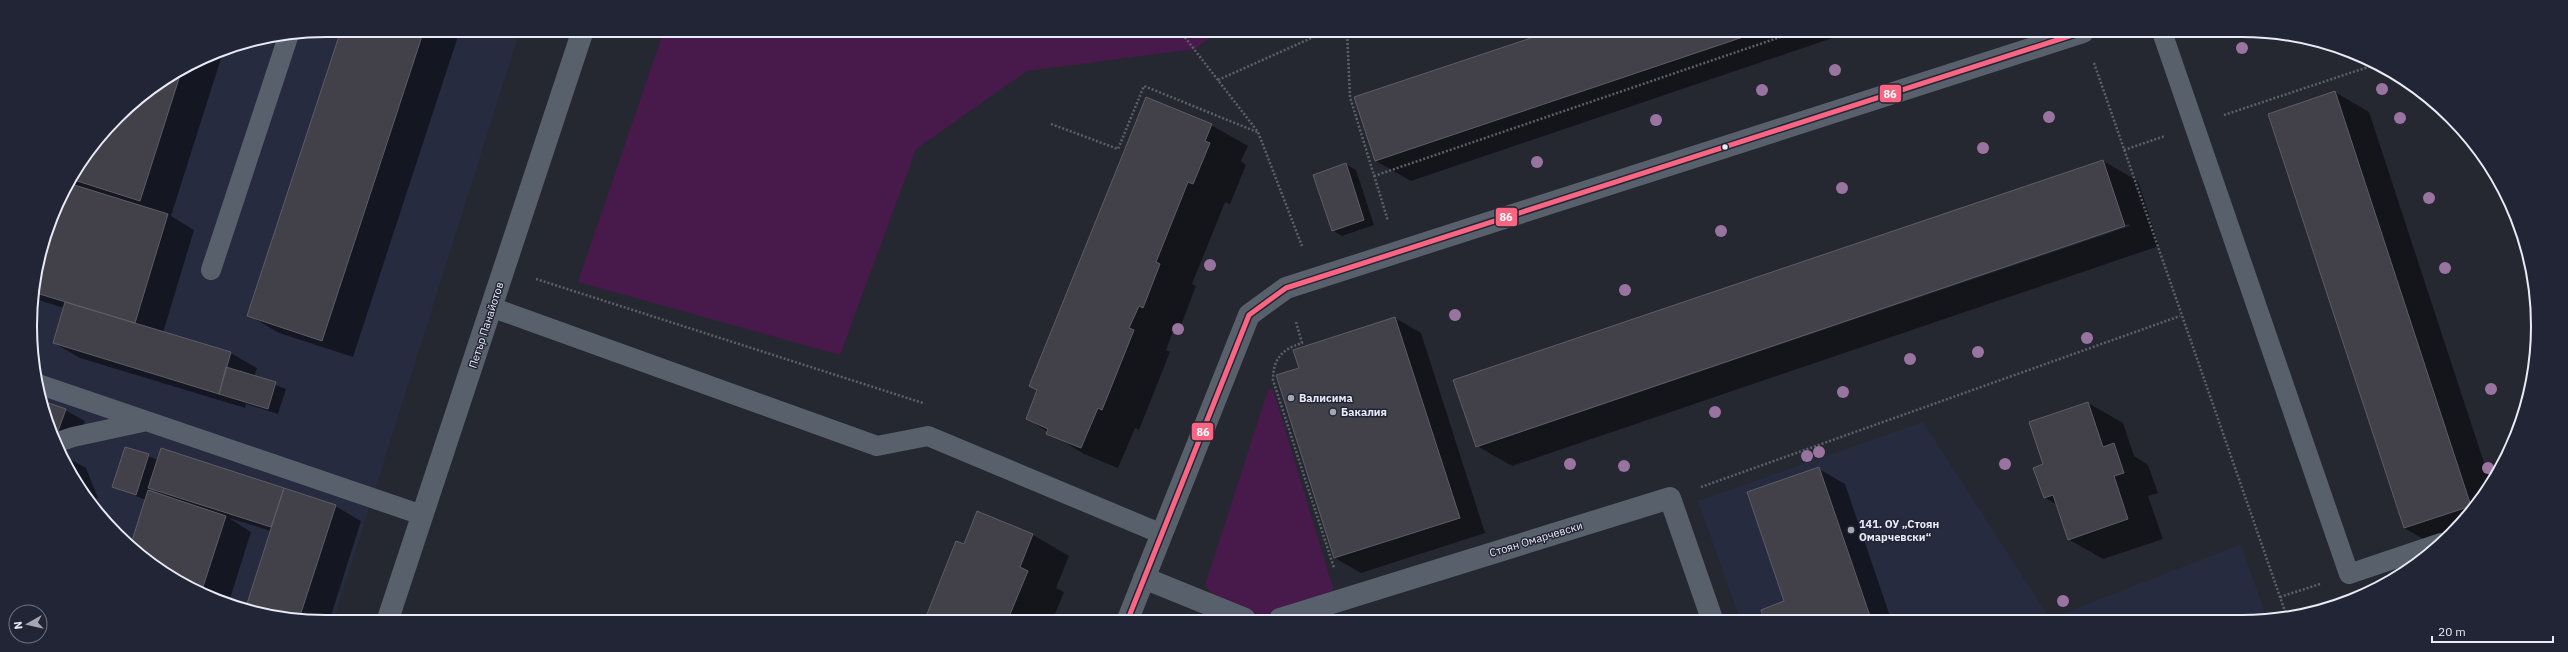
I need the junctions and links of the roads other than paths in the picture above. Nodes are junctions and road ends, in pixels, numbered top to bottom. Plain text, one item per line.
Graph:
1 (581, 37) edge
2 (2068, 37) edge
3 (2164, 37) edge
4 (287, 39) edge
5 (211, 270) dead end
6 (491, 307) junction
7 (44, 386) edge
8 (147, 421) junction
9 (61, 442) edge
10 (422, 515) junction
11 (1162, 534) junction
12 (2427, 548) edge
13 (1144, 578) junction
14 (389, 615) edge
15 (1130, 615) edge
16 (1233, 615) edge
17 (1295, 615) edge
18 (1710, 615) edge

1 - 6 street, Петър Панайотов
2 - 11 street
3 - 12 lane
4 - 5 lane
6 - 10 street, Петър Панайотов
6 - 11 lane
7 - 8 lane
8 - 9 lane
8 - 10 lane
10 - 14 street, Петър Панайотов
11 - 13 street
13 - 15 street
13 - 16 street
17 - 18 street, Стоян Омарчевски

